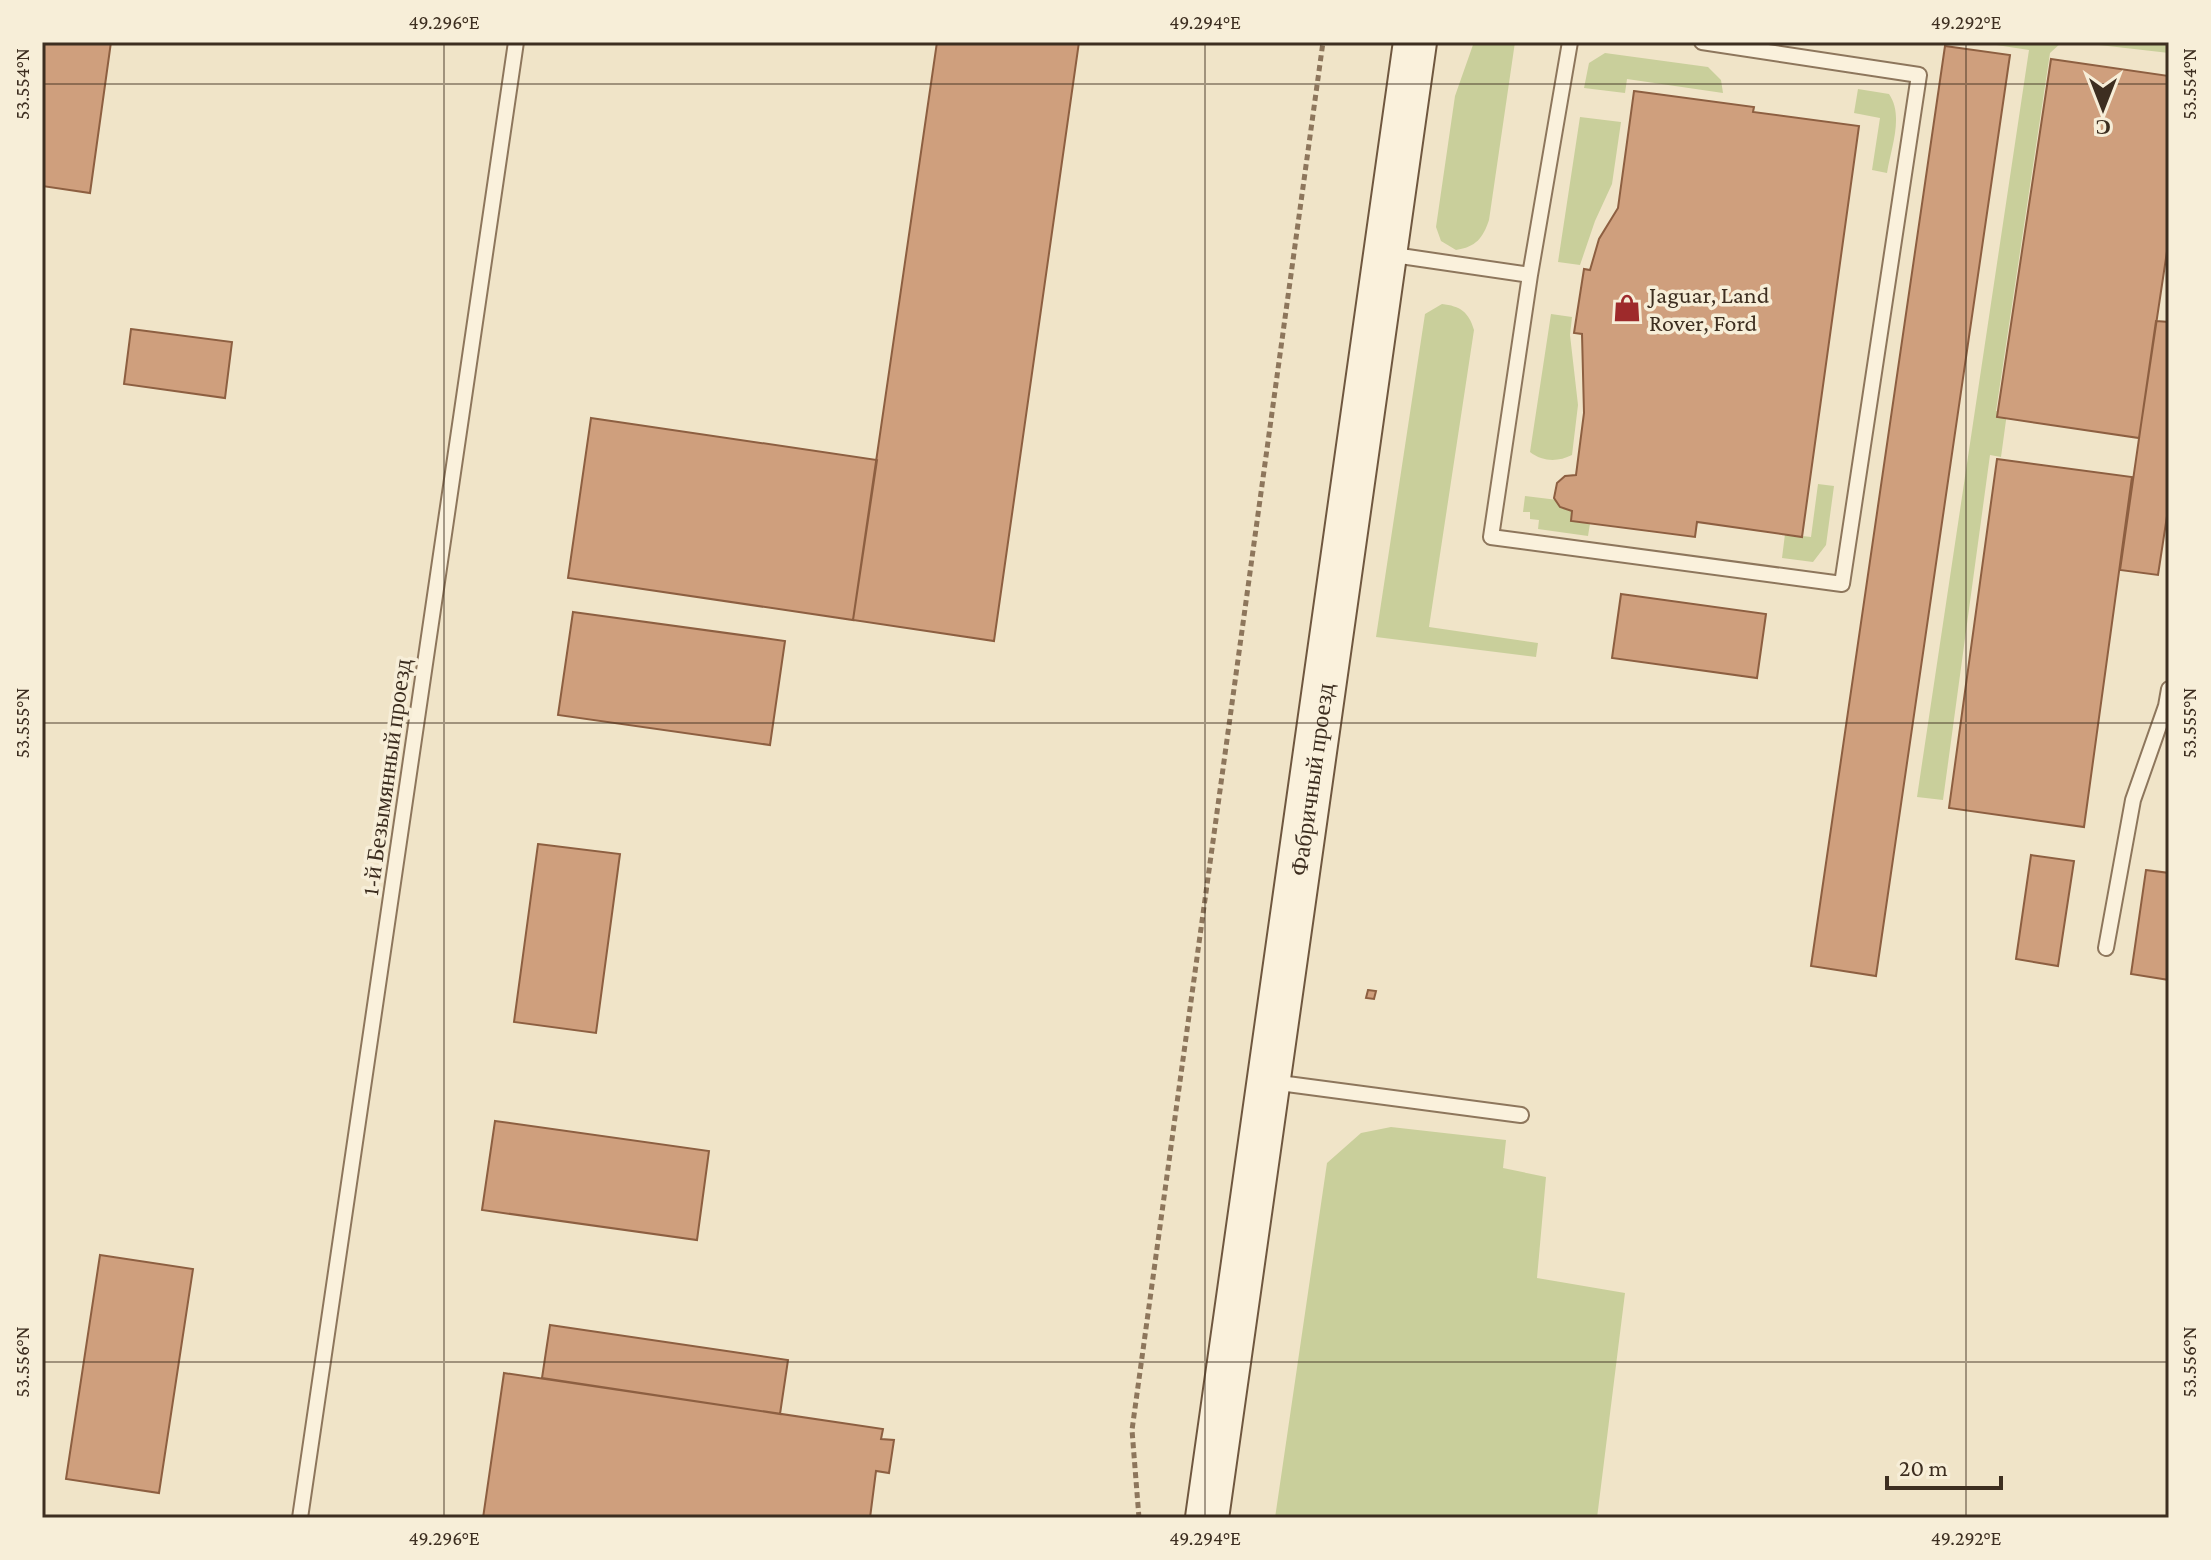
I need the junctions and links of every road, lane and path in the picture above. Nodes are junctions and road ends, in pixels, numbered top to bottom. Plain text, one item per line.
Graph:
1 (516, 42) edge
2 (1323, 42) edge
3 (1415, 42) edge
4 (1570, 42) edge
5 (1702, 42) edge
6 (1387, 254) junction
7 (1530, 275) junction
8 (2169, 689) edge
9 (2106, 948) dead end
10 (1269, 1082) junction
11 (1521, 1115) dead end
12 (300, 1518) edge
13 (1139, 1518) edge
14 (1207, 1518) edge

1 - 12 lane, 1-й Безымянный проезд
2 - 13 path
3 - 6 street, Фабричный проезд
4 - 7 lane
5 - 7 lane
6 - 7 lane
6 - 10 street, Фабричный проезд
8 - 9 lane
10 - 11 lane
10 - 14 street, Фабричный проезд

